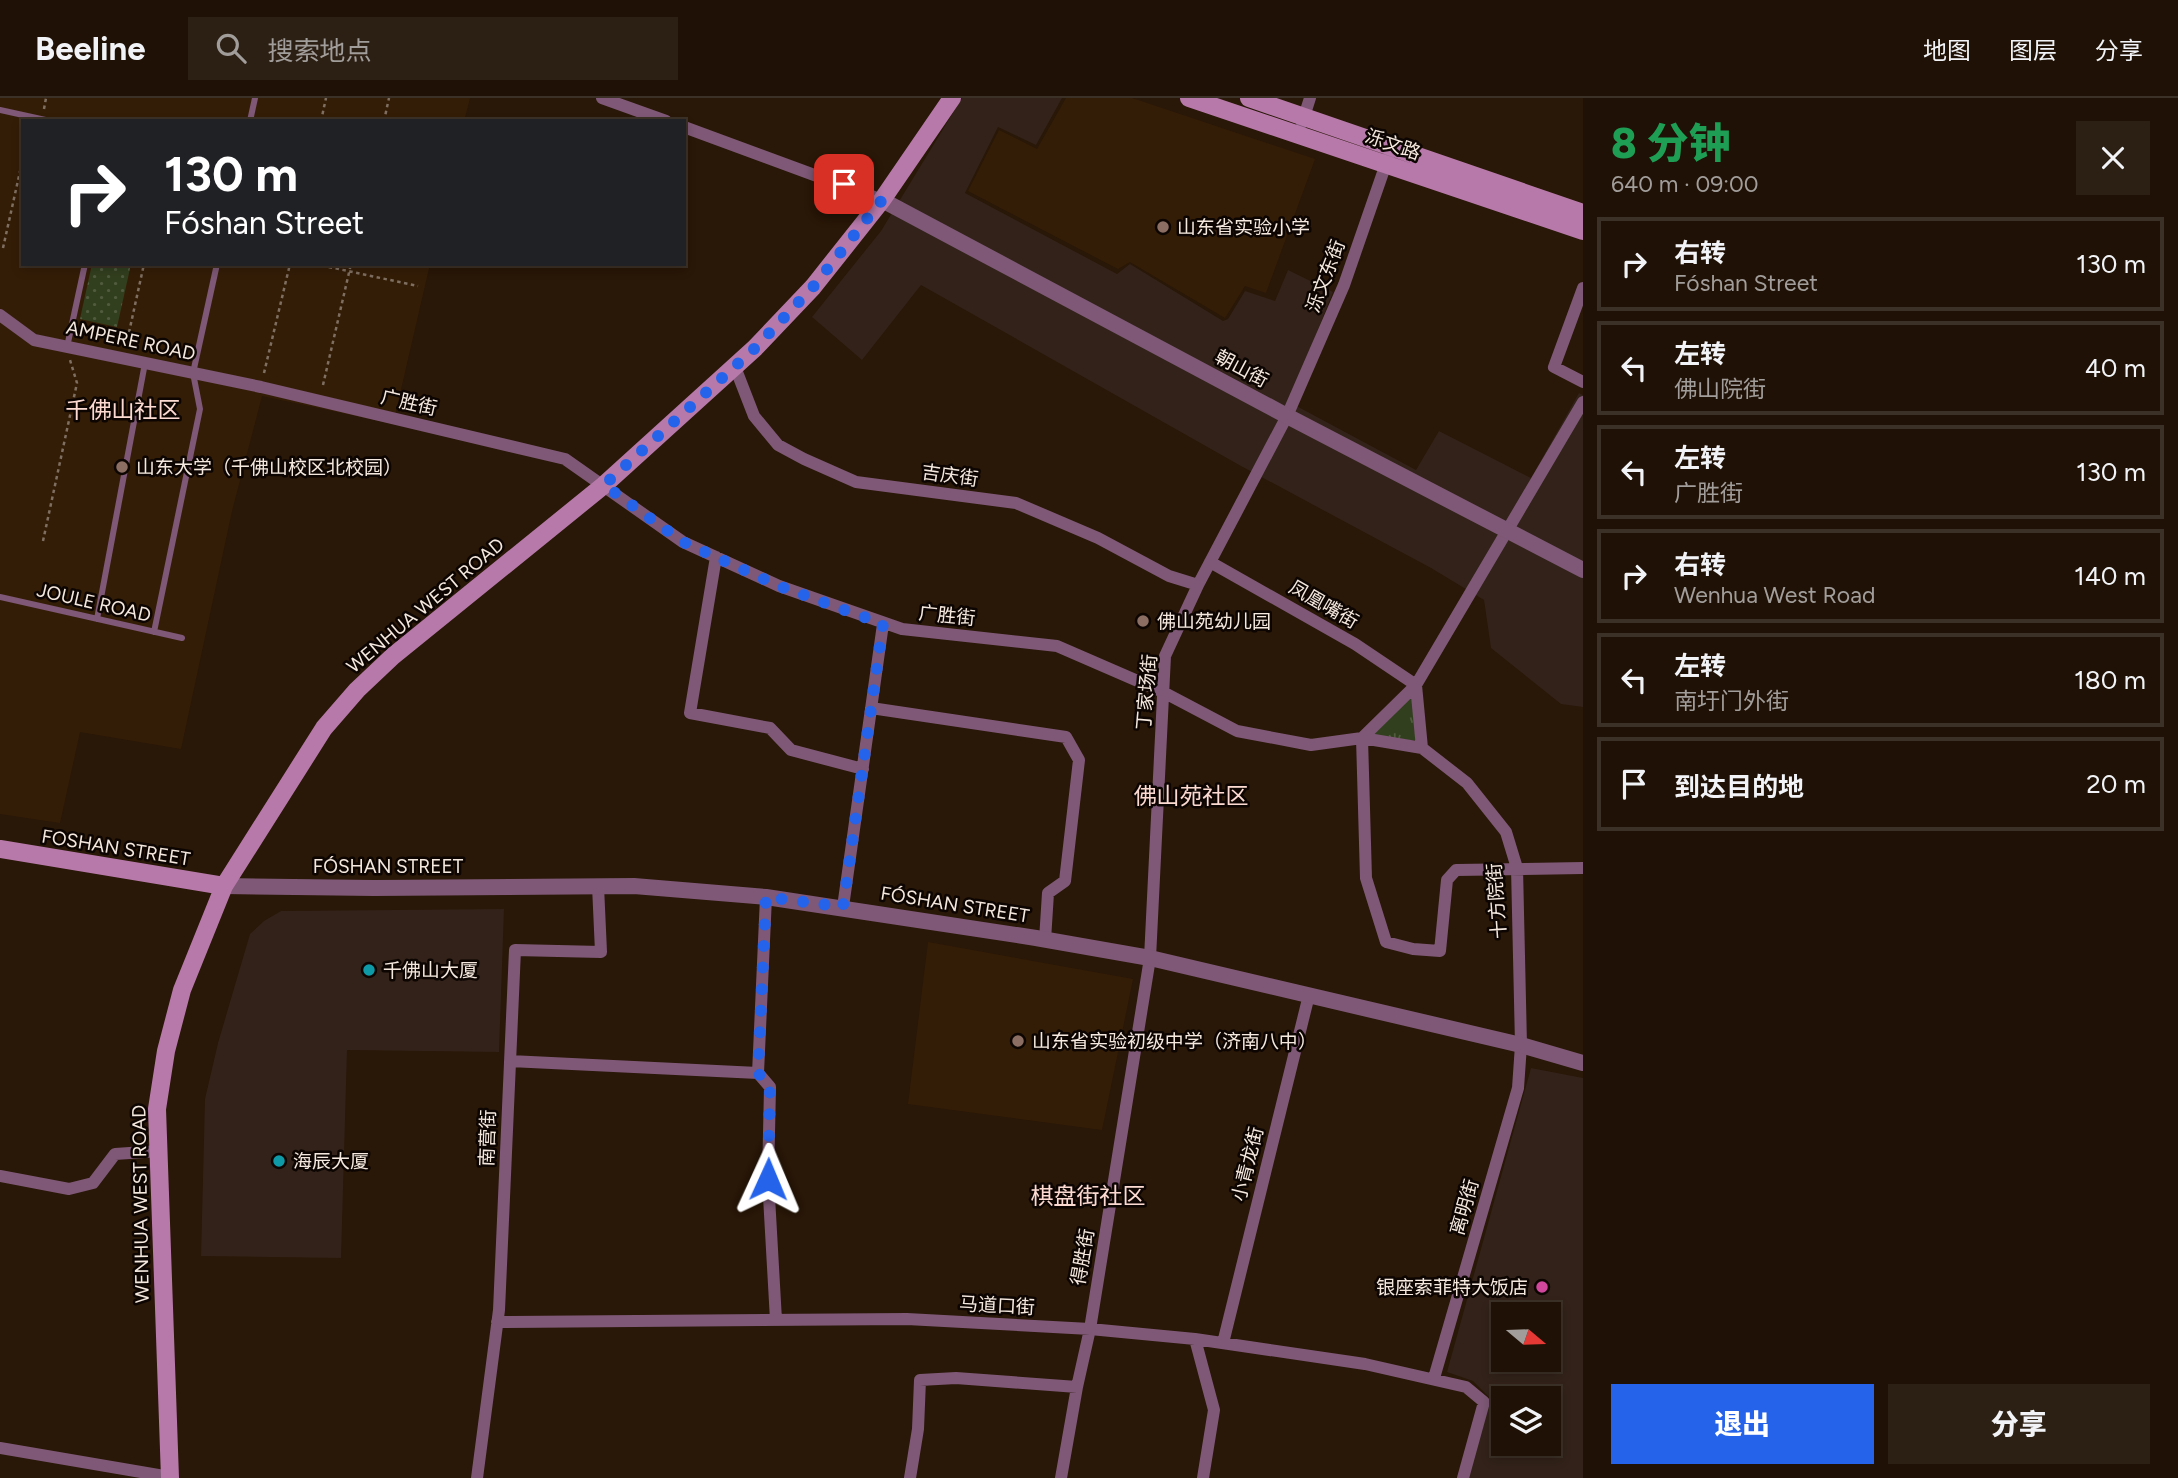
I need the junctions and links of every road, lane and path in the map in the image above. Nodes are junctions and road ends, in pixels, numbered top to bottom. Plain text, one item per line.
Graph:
1 (255, 98) edge
2 (327, 98) edge
3 (389, 98) edge
4 (602, 98) edge
5 (952, 98) edge
6 (1189, 98) edge
7 (1249, 98) edge
8 (1310, 98) edge
9 (0, 110) edge
10 (41, 119) edge
11 (250, 119) edge
12 (322, 119) edge
13 (384, 119) edge
14 (660, 119) edge
15 (1301, 125) junction
16 (686, 128) edge
17 (1389, 155) junction
18 (21, 167) edge
19 (882, 200) junction
20 (1583, 213) edge
21 (1583, 231) edge
22 (3, 248) dead end
23 (85, 266) edge
24 (144, 266) edge
25 (217, 266) edge
26 (290, 266) edge
27 (325, 266) edge
28 (350, 266) edge
29 (349, 271) junction
30 (418, 286) dead end
31 (1583, 288) edge
32 (0, 315) edge
33 (67, 347) junction
34 (123, 358) junction
35 (145, 363) junction
36 (735, 367) junction
37 (193, 373) junction
38 (1583, 382) edge
39 (323, 385) dead end
40 (261, 387) junction
41 (1583, 402) edge
42 (1287, 416) junction
43 (604, 485) junction
44 (1506, 530) junction
45 (43, 541) dead end
46 (716, 557) junction
47 (1210, 562) junction
48 (1583, 570) edge
49 (1198, 585) junction
50 (0, 597) edge
51 (97, 619) junction
52 (883, 624) junction
53 (154, 632) junction
54 (182, 638) dead end
55 (1416, 685) junction
56 (1163, 692) junction
57 (871, 708) junction
58 (1362, 738) junction
59 (1422, 748) junction
60 (863, 769) junction
61 (0, 849) edge
62 (1517, 868) junction
63 (1583, 868) edge
64 (225, 886) junction
65 (598, 886) junction
66 (766, 897) junction
67 (843, 907) junction
68 (1045, 940) junction
69 (1150, 958) junction
70 (1308, 995) junction
71 (1521, 1045) junction
72 (510, 1061) junction
73 (1583, 1063) edge
74 (758, 1073) junction
75 (159, 1151) junction
76 (0, 1176) edge
77 (776, 1320) junction
78 (497, 1322) junction
79 (1090, 1329) junction
80 (1195, 1339) junction
81 (1223, 1343) junction
82 (1434, 1378) junction
83 (1077, 1387) junction
84 (0, 1448) edge
85 (170, 1478) edge
86 (477, 1478) edge
87 (910, 1478) edge
88 (1061, 1478) edge
89 (1203, 1478) edge
90 (1463, 1478) edge

1 - 11 lane
2 - 12 path
3 - 13 path
4 - 14 street
5 - 19 main road, WENHUA WEST ROAD
6 - 15 main road, 泺文路
7 - 15 main road, 泺文路
8 - 15 street
9 - 10 lane
15 - 17 main road, 泺文路
16 - 19 street
17 - 20 main road, 泺文路
17 - 21 main road, 泺文路
17 - 42 street, 泺文东街
18 - 22 path
19 - 36 main road, WENHUA WEST ROAD
19 - 42 street, 朝山街
23 - 33 lane
24 - 34 path
25 - 37 lane
26 - 40 path
27 - 29 path
28 - 29 path
29 - 30 path
29 - 39 path
31 - 38 street
32 - 33 street, AMPERE ROAD
33 - 34 street, AMPERE ROAD
33 - 45 path
34 - 35 street, AMPERE ROAD
35 - 37 street, AMPERE ROAD
35 - 51 lane
36 - 43 main road, WENHUA WEST ROAD
36 - 49 street, 吉庆街
37 - 40 street, AMPERE ROAD
37 - 53 lane
40 - 43 street, 广胜街
41 - 44 street
42 - 44 street, 朝山街
42 - 47 street, 丁家场街
43 - 46 street, 广胜街
43 - 64 main road, WENHUA WEST ROAD
44 - 48 street, 朝山街
44 - 55 street
46 - 52 street, 广胜街
46 - 60 street
47 - 49 street, 丁家场街
47 - 55 street, 凤凰嘴街
49 - 56 street, 丁家场街
50 - 51 lane, JOULE ROAD
51 - 53 lane, JOULE ROAD
52 - 56 street, 广胜街
52 - 57 street
53 - 54 lane, JOULE ROAD
55 - 58 street
55 - 59 street
56 - 58 street, 广胜街
56 - 69 street, 丁家场街
57 - 60 street
57 - 68 street
58 - 59 street, 十方院街
58 - 62 street
59 - 62 street, 十方院街
60 - 67 street
61 - 64 main road, FOSHAN STREET
62 - 63 street
62 - 71 street, 十方院街
64 - 65 street, FÓSHAN STREET
64 - 75 main road, WENHUA WEST ROAD
65 - 66 street, FÓSHAN STREET
65 - 72 street, 南营街
66 - 67 street, FÓSHAN STREET
66 - 74 street
67 - 68 street, FÓSHAN STREET
68 - 69 street, FÓSHAN STREET
69 - 70 street, FÓSHAN STREET
69 - 79 street, 得胜街
70 - 71 street, FÓSHAN STREET
70 - 81 street, 小青龙街
71 - 73 street, FÓSHAN STREET
71 - 82 street, 离明街
72 - 74 street
72 - 78 street, 南营街
74 - 77 street
75 - 76 street
75 - 85 main road, WENHUA WEST ROAD
77 - 78 street, 马道口街
77 - 79 street, 马道口街
78 - 86 street, 南营街
79 - 80 street, 马道口街
79 - 83 street, 得胜街
80 - 81 street, 马道口街
80 - 89 street
81 - 82 street, 马道口街
82 - 90 street, 马道口街
83 - 87 street
83 - 88 street, 得胜街
84 - 85 street

